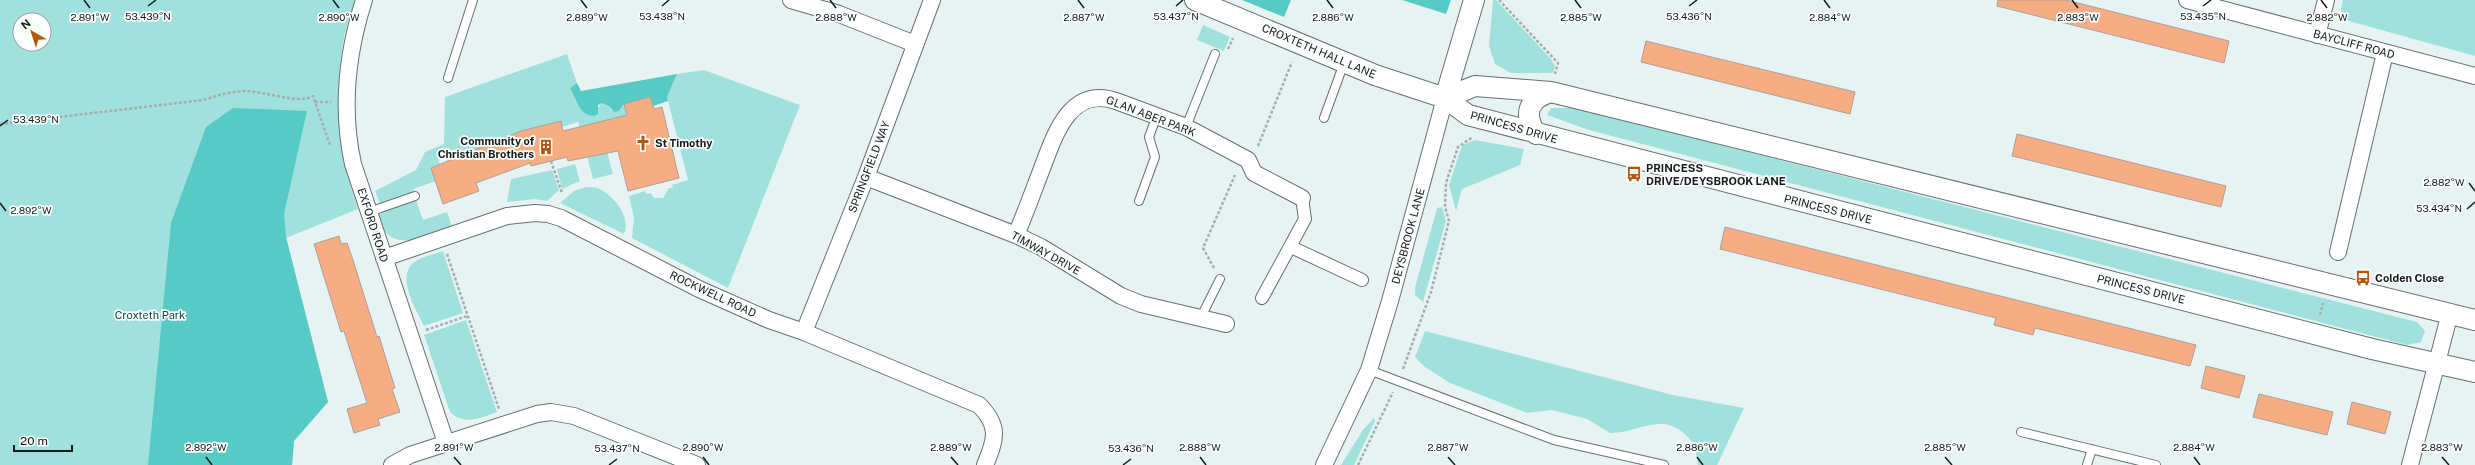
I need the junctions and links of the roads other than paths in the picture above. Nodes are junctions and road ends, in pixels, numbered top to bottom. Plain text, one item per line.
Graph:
1 (364, 0) edge
2 (473, 0) edge
3 (791, 0) edge
4 (932, 0) edge
5 (1195, 0) edge
6 (1474, 0) edge
7 (2187, 0) edge
8 (2326, 0) edge
9 (2317, 35) junction
10 (915, 44) junction
11 (2385, 53) junction
12 (1215, 54) road end
13 (1344, 62) junction
14 (2475, 76) edge
15 (448, 78) dead end
16 (1551, 92) junction
17 (1445, 98) junction
18 (1157, 115) junction
19 (1324, 118) dead end
20 (1186, 127) junction
21 (1536, 134) junction
22 (866, 177) junction
23 (415, 196) dead end
24 (1302, 198) joint
25 (1139, 201) dead end
26 (369, 212) junction
27 (1016, 235) junction
28 (1291, 247) junction
29 (2338, 252) dead end
30 (384, 258) junction
31 (1220, 279) road end
32 (1362, 280) dead end
33 (1262, 298) dead end
34 (2450, 314) junction
35 (1200, 316) junction
36 (2475, 320) edge
37 (1226, 324) dead end
38 (804, 332) junction
39 (2438, 362) junction
40 (1369, 370) junction
41 (2475, 372) edge
42 (2021, 432) dead end
43 (446, 443) junction
44 (2092, 449) junction
45 (392, 465) edge
46 (697, 465) edge
47 (985, 465) edge
48 (1324, 465) edge
49 (1664, 465) edge
50 (2087, 465) edge
51 (2156, 465) edge
52 (2410, 465) edge

1 - 26 street, EXFORD ROAD
2 - 15 lane
3 - 10 street
4 - 10 street, SPRINGFIELD WAY
5 - 13 street, CROXTETH HALL LANE
6 - 17 street, DEYSBROOK LANE
7 - 9 street, BAYCLIFF ROAD
8 - 9 street
9 - 11 street, BAYCLIFF ROAD
10 - 22 street, SPRINGFIELD WAY
11 - 14 street, BAYCLIFF ROAD
11 - 29 street
12 - 20 lane
13 - 17 street, CROXTETH HALL LANE
13 - 19 lane
16 - 17 street
16 - 21 street
16 - 34 street
17 - 21 street, PRINCESS DRIVE
17 - 40 street, DEYSBROOK LANE
18 - 20 street, GLAN ABER PARK
18 - 25 lane
18 - 27 street, GLAN ABER PARK
20 - 24 street, GLAN ABER PARK
21 - 39 street, PRINCESS DRIVE
22 - 27 street, TIMWAY DRIVE
22 - 38 street, SPRINGFIELD WAY
23 - 26 lane
24 - 28 street
26 - 30 street, EXFORD ROAD
27 - 35 street, TIMWAY DRIVE
28 - 32 street
28 - 33 street
30 - 38 street, ROCKWELL ROAD
30 - 43 street, EXFORD ROAD
31 - 35 lane
34 - 36 street
34 - 39 street
35 - 37 street, TIMWAY DRIVE
38 - 47 street, ROCKWELL ROAD
39 - 41 street, PRINCESS DRIVE
39 - 52 street
40 - 48 street, DEYSBROOK LANE
40 - 49 lane
42 - 44 lane
43 - 45 street
43 - 46 street
44 - 50 lane
44 - 51 lane

